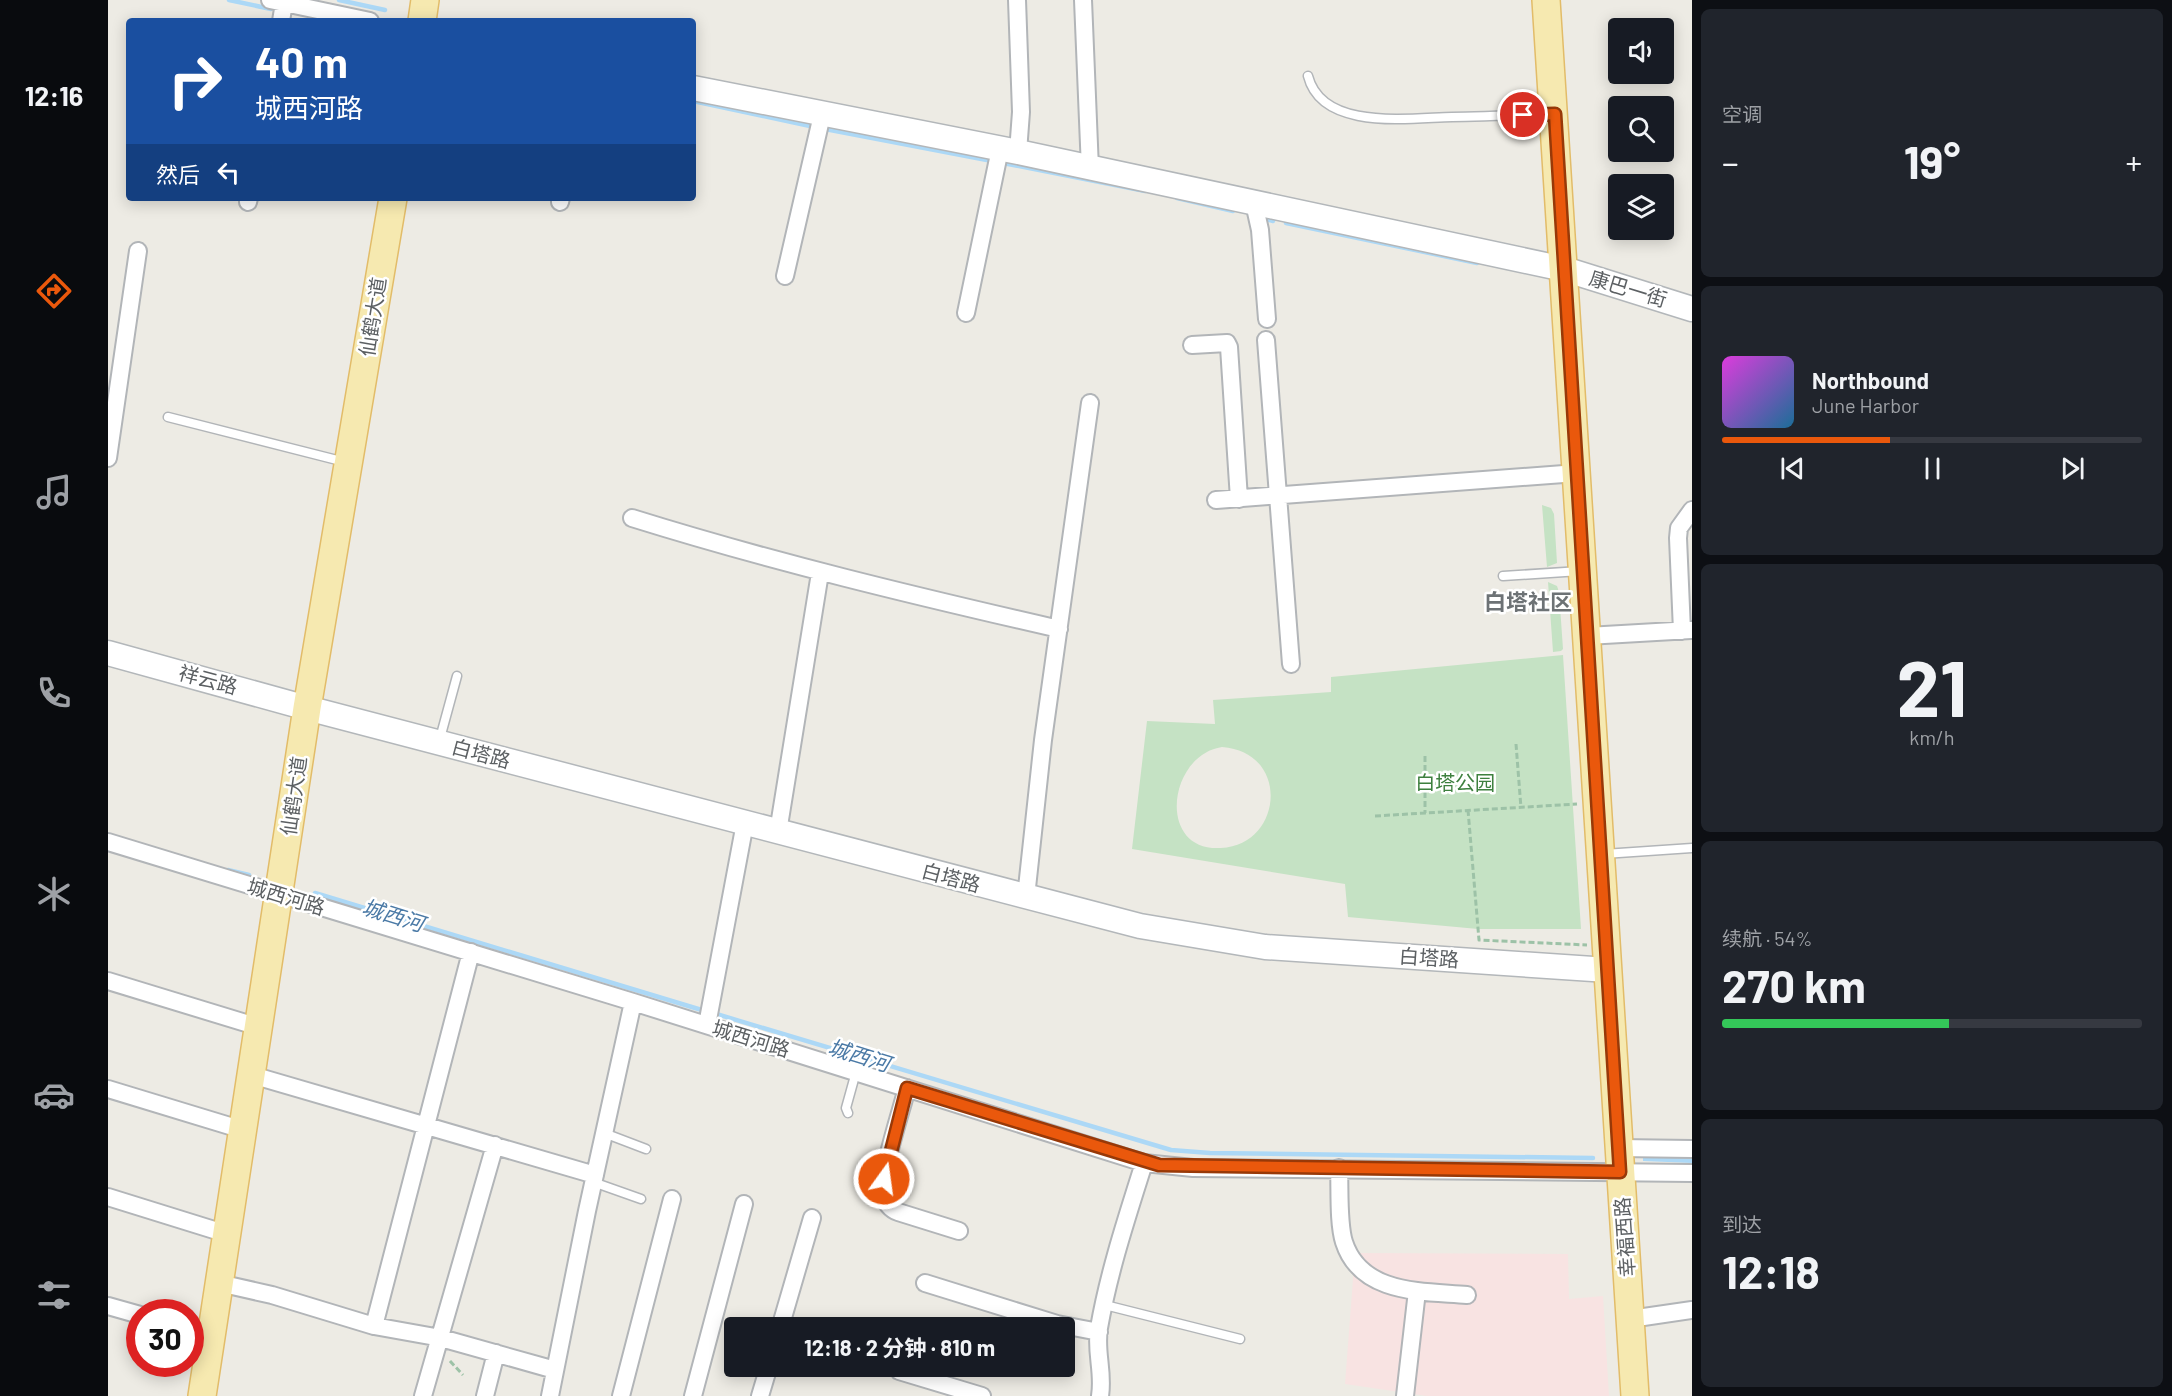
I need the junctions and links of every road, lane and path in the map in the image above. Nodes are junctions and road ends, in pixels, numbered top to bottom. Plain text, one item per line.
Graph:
1 (425, 0) edge
2 (1017, 0) edge
3 (1083, 0) edge
4 (1546, 0) edge
5 (277, 2) edge
6 (280, 18) edge
7 (340, 18) edge
8 (422, 18) edge
9 (1308, 76) dead end
10 (696, 89) edge
11 (1555, 114) junction
12 (822, 115) junction
13 (1014, 147) junction
14 (1090, 160) junction
15 (393, 201) edge
16 (1254, 203) junction
17 (138, 251) dead end
18 (1563, 269) junction
19 (785, 276) dead end
20 (1692, 309) edge
21 (966, 314) dead end
22 (1268, 319) dead end
23 (1266, 340) dead end
24 (1192, 345) dead end
25 (1090, 403) dead end
26 (168, 417) dead end
27 (108, 458) edge
28 (349, 463) junction
29 (1576, 473) junction
30 (1278, 496) junction
31 (1239, 499) junction
32 (1216, 501) dead end
33 (1692, 510) edge
34 (632, 518) dead end
35 (1584, 571) junction
36 (820, 573) junction
37 (1503, 576) dead end
38 (1059, 629) junction
39 (1687, 630) edge
40 (1587, 636) junction
41 (108, 653) edge
42 (1291, 664) dead end
43 (456, 676) dead end
44 (307, 708) junction
45 (439, 742) junction
46 (1516, 744) dead end
47 (1425, 756) dead end
48 (1579, 804) dead end
49 (1521, 808) junction
50 (1468, 810) junction
51 (1425, 813) junction
52 (1375, 816) dead end
53 (745, 823) junction
54 (778, 832) junction
55 (108, 842) edge
56 (1692, 848) edge
57 (1601, 854) junction
58 (280, 895) junction
59 (1026, 897) junction
60 (1588, 945) dead end
61 (471, 952) junction
62 (1608, 970) junction
63 (108, 981) edge
64 (633, 1002) junction
65 (709, 1015) junction
66 (259, 1028) junction
67 (856, 1072) junction
68 (252, 1075) junction
69 (907, 1088) junction
70 (108, 1089) edge
71 (848, 1113) dead end
72 (425, 1124) junction
73 (243, 1130) junction
74 (604, 1133) junction
75 (495, 1145) junction
76 (646, 1149) dead end
77 (1692, 1149) edge
78 (1620, 1160) junction
79 (1144, 1162) junction
80 (1339, 1168) junction
81 (1692, 1173) edge
82 (594, 1179) junction
83 (108, 1197) edge
84 (641, 1199) dead end
85 (672, 1199) dead end
86 (744, 1204) dead end
87 (812, 1218) dead end
88 (959, 1231) dead end
89 (227, 1234) junction
90 (219, 1283) junction
91 (925, 1284) dead end
92 (1417, 1291) junction
93 (1467, 1295) dead end
94 (108, 1305) edge
95 (1104, 1305) junction
96 (1692, 1310) edge
97 (126, 1311) edge
98 (783, 1317) edge
99 (1630, 1319) junction
100 (204, 1325) edge
101 (374, 1326) junction
102 (1099, 1332) junction
103 (441, 1338) junction
104 (1240, 1339) dead end
105 (496, 1353) junction
106 (555, 1370) junction
107 (202, 1377) edge
108 (766, 1377) edge
109 (919, 1377) edge
110 (202, 1396) edge
111 (423, 1396) edge
112 (485, 1396) edge
113 (550, 1396) edge
114 (621, 1396) edge
115 (693, 1396) edge
116 (760, 1396) edge
117 (982, 1396) edge
118 (1100, 1396) edge
119 (1406, 1396) edge
120 (1635, 1396) edge

1 - 8 main road
2 - 13 street
3 - 14 street
4 - 11 main road, 幸福西路
5 - 6 street
5 - 7 street
9 - 11 lane
10 - 12 street, 康巴一街
11 - 18 main road, 幸福西路
12 - 13 street, 康巴一街
12 - 19 street
13 - 14 street, 康巴一街
13 - 21 street
14 - 16 street, 康巴一街
15 - 28 main road, 仙鹤大道
16 - 18 street, 康巴一街
16 - 22 street
17 - 27 street
18 - 20 street, 康巴一街
18 - 29 main road, 幸福西路
23 - 30 street
24 - 31 street
25 - 38 street
26 - 28 lane
28 - 44 main road, 仙鹤大道
29 - 30 street
29 - 35 main road, 幸福西路
30 - 31 street
30 - 42 street
31 - 32 street
33 - 39 street
34 - 36 street
35 - 37 lane
35 - 40 main road, 幸福西路
36 - 38 street
36 - 54 street
38 - 59 street
39 - 40 street
40 - 57 main road, 幸福西路
41 - 44 street, 祥云路
43 - 45 lane
44 - 45 street, 白塔路
44 - 58 main road, 仙鹤大道
45 - 53 street, 白塔路
46 - 49 path
47 - 51 path
48 - 49 path
49 - 50 path
50 - 51 path
50 - 60 path
51 - 52 path
53 - 54 street, 白塔路
53 - 65 street
54 - 59 street, 白塔路
55 - 58 street, 城西河路
56 - 57 lane
57 - 62 main road, 幸福西路
58 - 61 street, 城西河路
58 - 66 main road, 仙鹤大道
59 - 62 street, 白塔路
61 - 64 street, 城西河路
61 - 72 street
62 - 78 main road, 幸福西路
63 - 66 street
64 - 65 street, 城西河路
64 - 74 street
65 - 67 street, 城西河路
66 - 68 main road, 仙鹤大道
67 - 69 street, 城西河路
67 - 71 lane
68 - 72 street
68 - 73 main road, 仙鹤大道
69 - 79 street, 城西河路
69 - 88 street
70 - 73 street
72 - 75 street
72 - 101 street
73 - 89 main road, 仙鹤大道
74 - 76 lane
74 - 82 street
75 - 82 street
75 - 103 street
77 - 78 street
78 - 80 street, 城西河路
78 - 81 street
78 - 99 main road, 幸福西路
79 - 80 street, 城西河路
79 - 95 street
80 - 92 street
82 - 84 lane
82 - 106 street
83 - 89 street
85 - 114 street
86 - 115 street
87 - 98 street
89 - 90 main road, 仙鹤大道
90 - 100 main road, 仙鹤大道
90 - 101 street
91 - 102 street
92 - 93 street
92 - 119 street
94 - 97 street
95 - 102 street
95 - 104 lane
96 - 99 street
99 - 120 main road, 幸福西路
101 - 103 street
102 - 118 street
103 - 105 street
103 - 111 street
105 - 106 street
105 - 112 street
106 - 113 street
107 - 110 main road, 仙鹤大道
108 - 116 street
109 - 117 street

